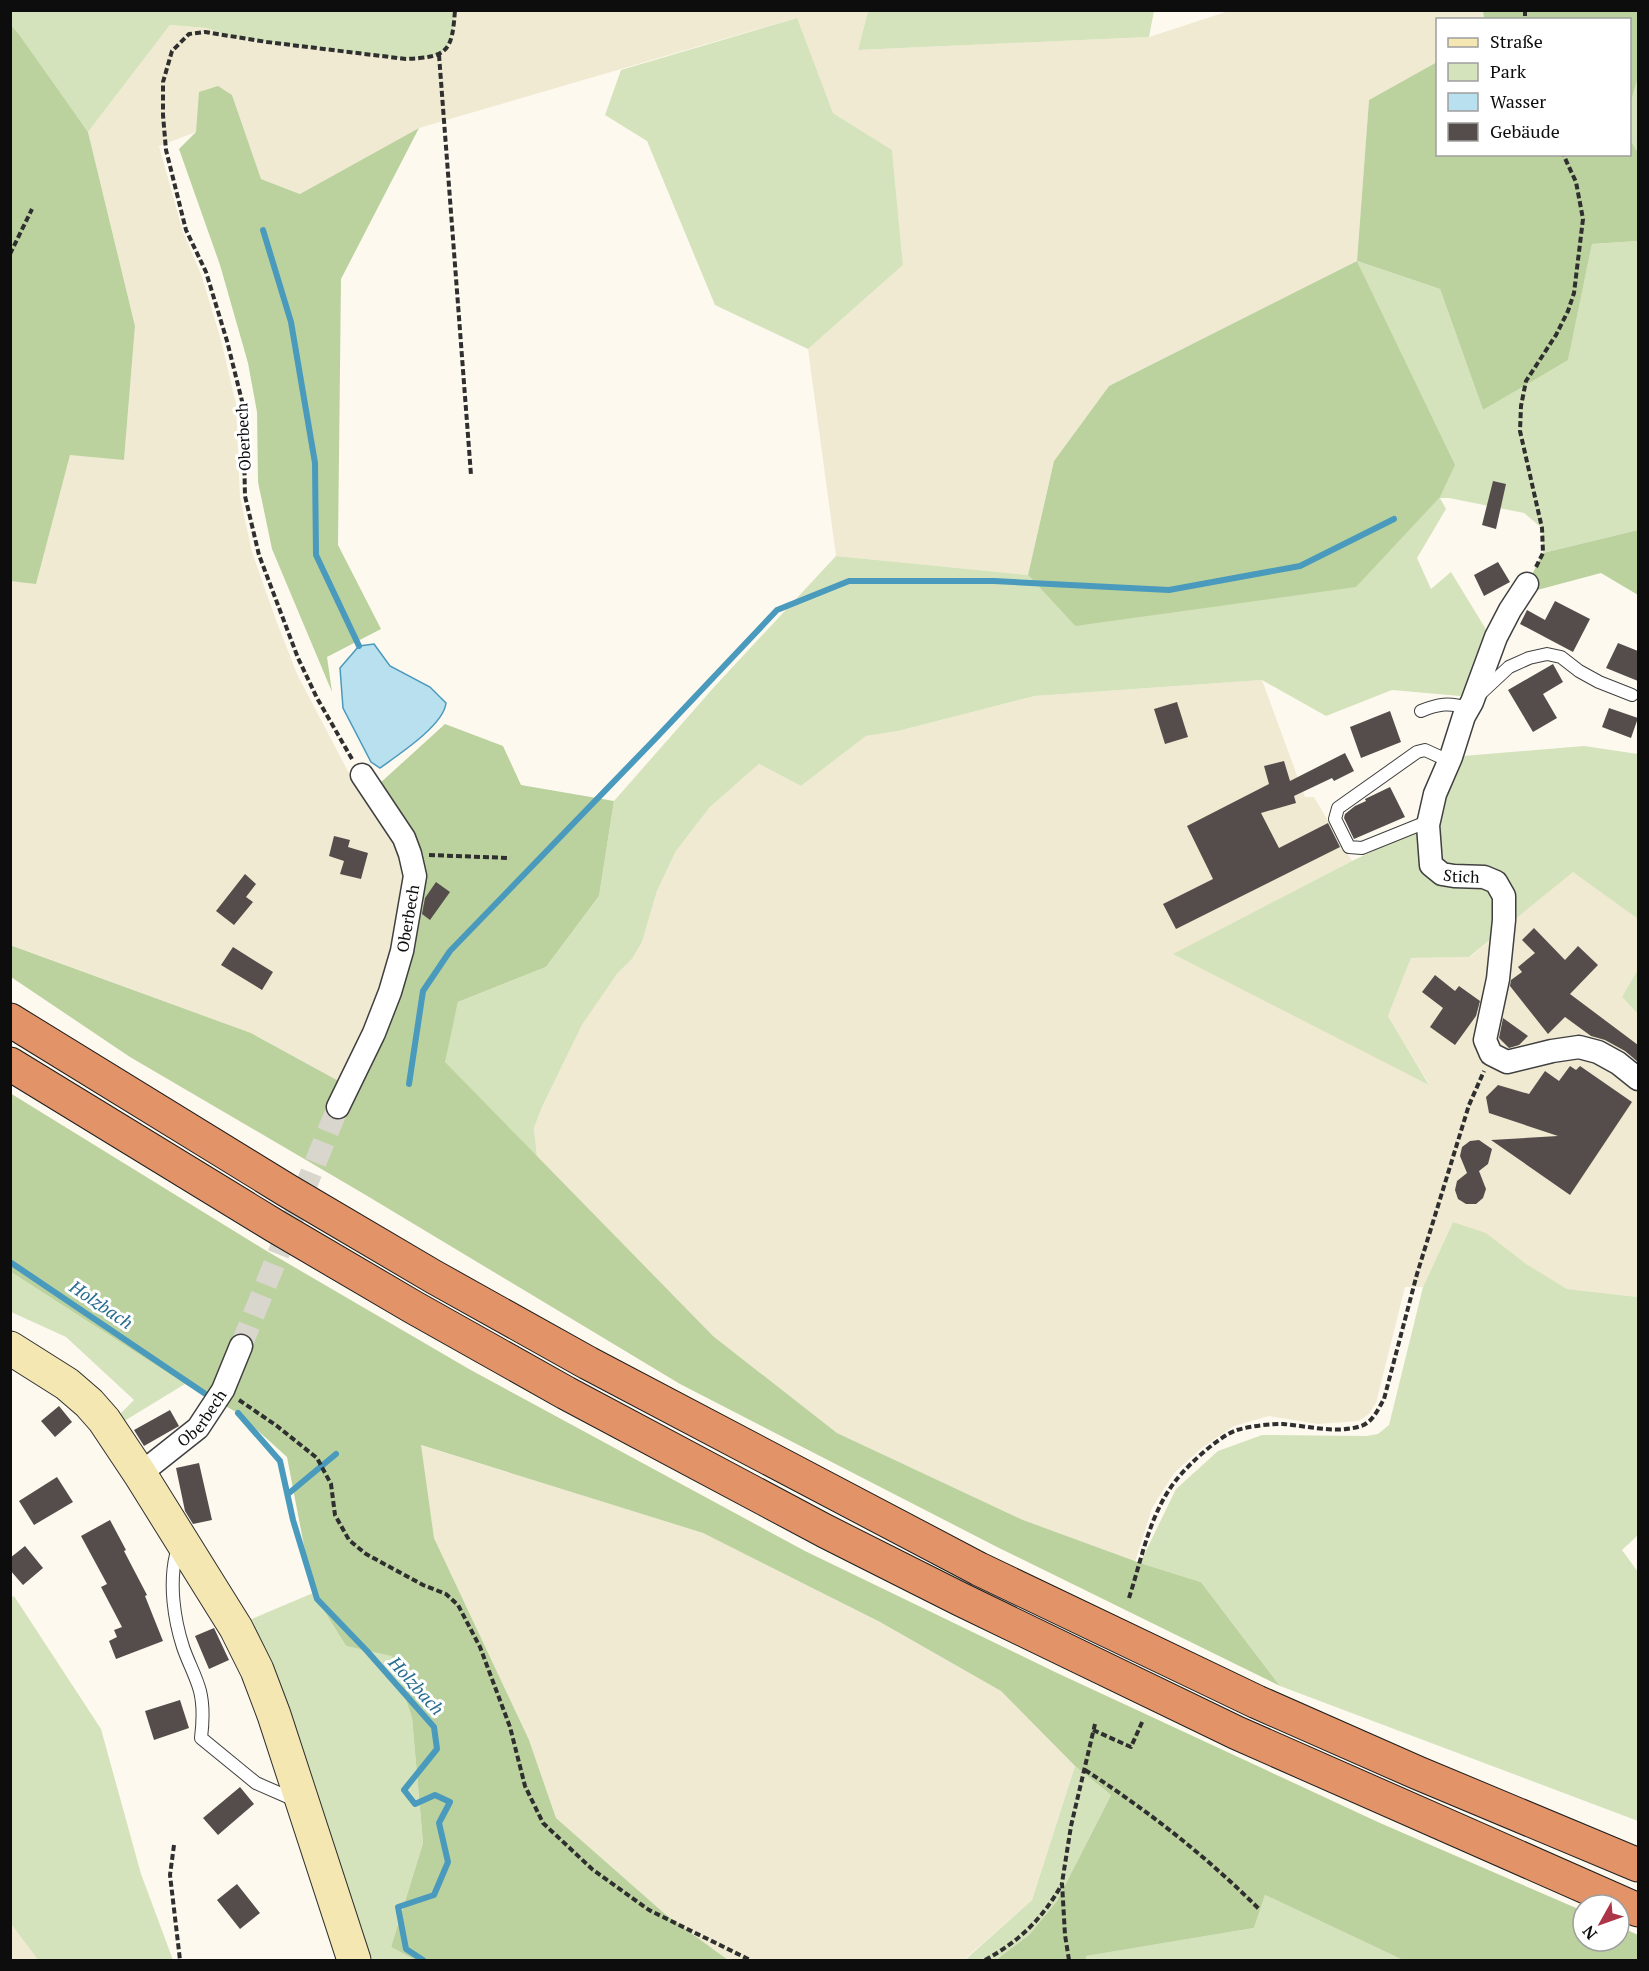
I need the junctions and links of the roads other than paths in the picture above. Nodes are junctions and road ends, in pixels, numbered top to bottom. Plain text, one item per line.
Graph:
1 (1527, 584) road end
2 (1632, 695) dead end
3 (1469, 705) junction
4 (1421, 711) dead end
5 (1449, 761) junction
6 (362, 776) road end
7 (1429, 820) junction
8 (10, 1020) edge
9 (10, 1064) edge
10 (1638, 1079) edge
11 (338, 1107) tunnel mouth
12 (242, 1346) tunnel mouth
13 (10, 1348) edge
14 (140, 1473) junction
15 (186, 1549) junction
16 (300, 1793) junction
17 (1638, 1865) edge
18 (1638, 1910) edge
19 (354, 1960) edge

1 - 3 street, Stich
2 - 3 lane
3 - 4 lane
3 - 5 street, Stich
5 - 7 street, Stich
5 - 7 lane
6 - 11 street, Oberbech
7 - 10 street, Stich
8 - 17 highway
9 - 18 highway
12 - 14 street, Oberbech
13 - 14 street
14 - 15 street
15 - 16 street
15 - 16 lane
16 - 19 street

